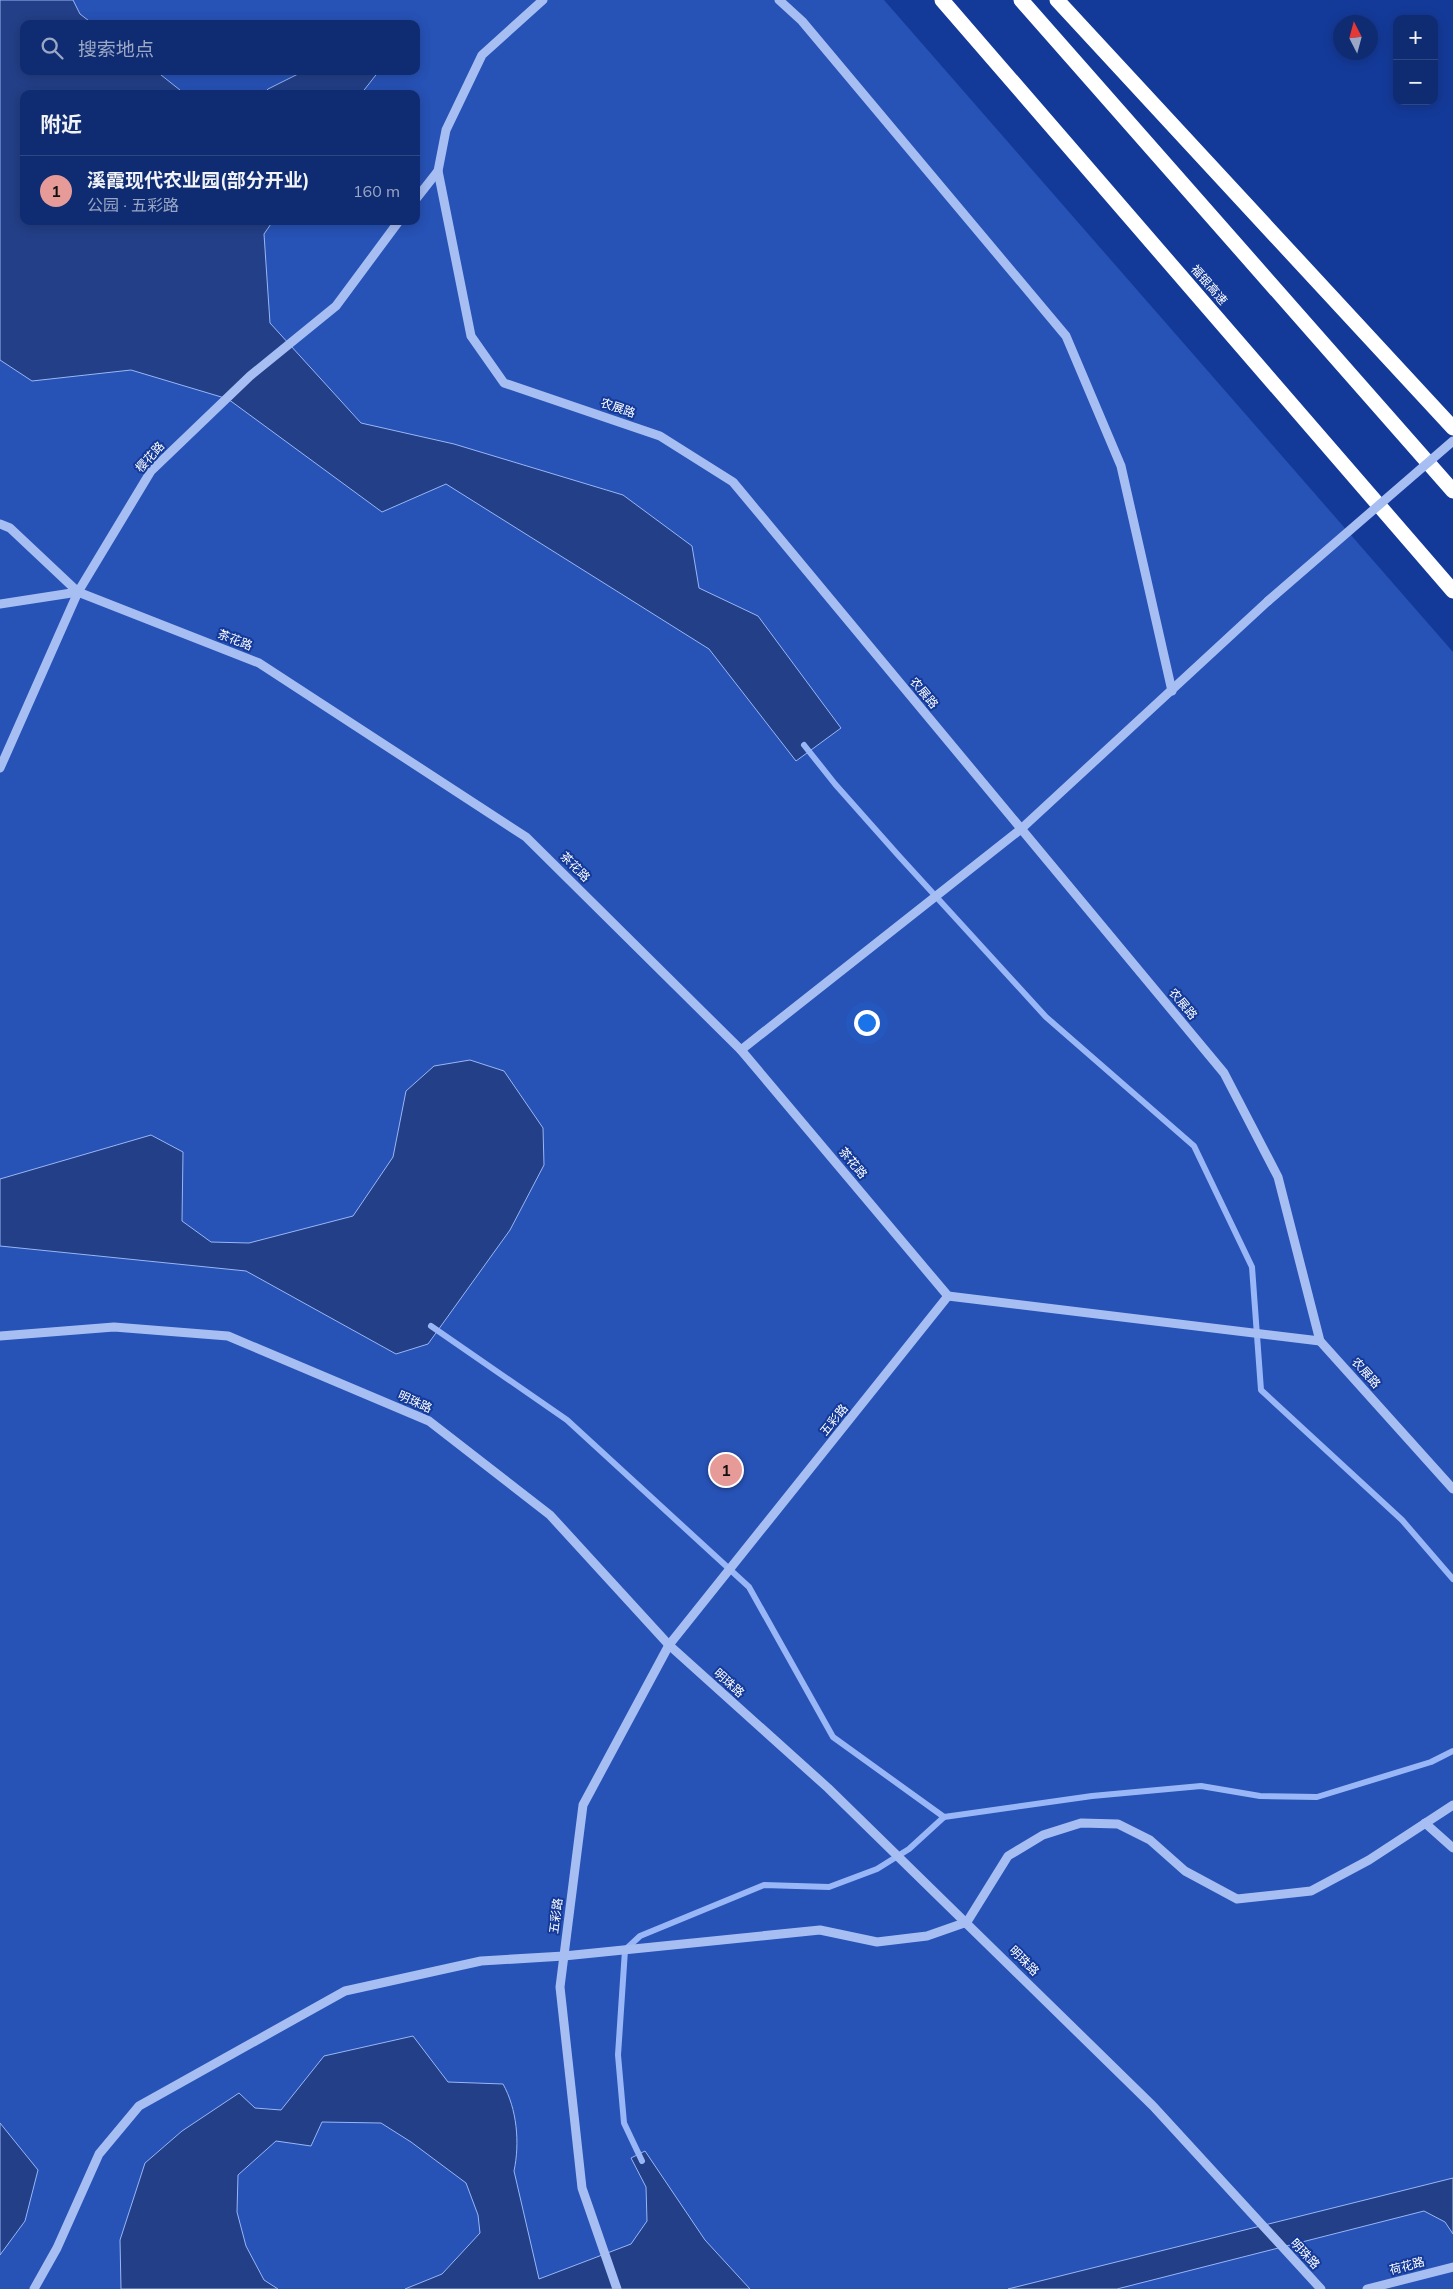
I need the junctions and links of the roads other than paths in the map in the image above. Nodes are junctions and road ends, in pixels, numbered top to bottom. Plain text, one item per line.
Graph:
1 (543, 0) edge
2 (779, 0) edge
3 (942, 0) edge
4 (1021, 0) edge
5 (1057, 0) edge
6 (438, 171) junction
7 (420, 194) edge
8 (396, 225) edge
9 (1453, 428) edge
10 (1453, 442) edge
11 (1453, 491) edge
12 (0, 524) edge
13 (1413, 544) junction
14 (1453, 590) edge
15 (78, 592) junction
16 (1453, 598) edge
17 (0, 604) edge
18 (1172, 691) junction
19 (0, 768) edge
20 (1021, 829) junction
21 (741, 1050) junction
22 (948, 1296) junction
23 (0, 1336) edge
24 (1320, 1341) junction
25 (1453, 1488) edge
26 (669, 1645) junction
27 (1453, 1805) edge
28 (1425, 1823) junction
29 (1453, 1848) edge
30 (966, 1922) junction
31 (564, 1956) junction
32 (1453, 2267) edge
33 (34, 2289) edge
34 (617, 2289) edge
35 (1321, 2289) edge
36 (1367, 2289) edge

1 - 6 street, 农展路
2 - 18 street
3 - 13 highway, 福银高速
4 - 11 highway
5 - 9 highway
6 - 7 street
6 - 20 street, 农展路
8 - 15 street, 樱花路
10 - 18 street, bridge
12 - 15 street
13 - 14 highway, 福银高速
13 - 16 highway
15 - 17 street
15 - 19 street, 樱花路
15 - 21 street, 茶花路
18 - 20 street
20 - 21 street
20 - 24 street, 农展路
21 - 22 street, 茶花路
22 - 24 street
22 - 26 street, 五彩路
23 - 26 street, 明珠路
24 - 25 street, 农展路
26 - 30 street, 明珠路
26 - 31 street, 五彩路
27 - 28 street
28 - 29 street
28 - 30 street
30 - 31 street
30 - 35 street, 明珠路
31 - 33 street
31 - 34 street, 五彩路
32 - 36 street, 荷花路

